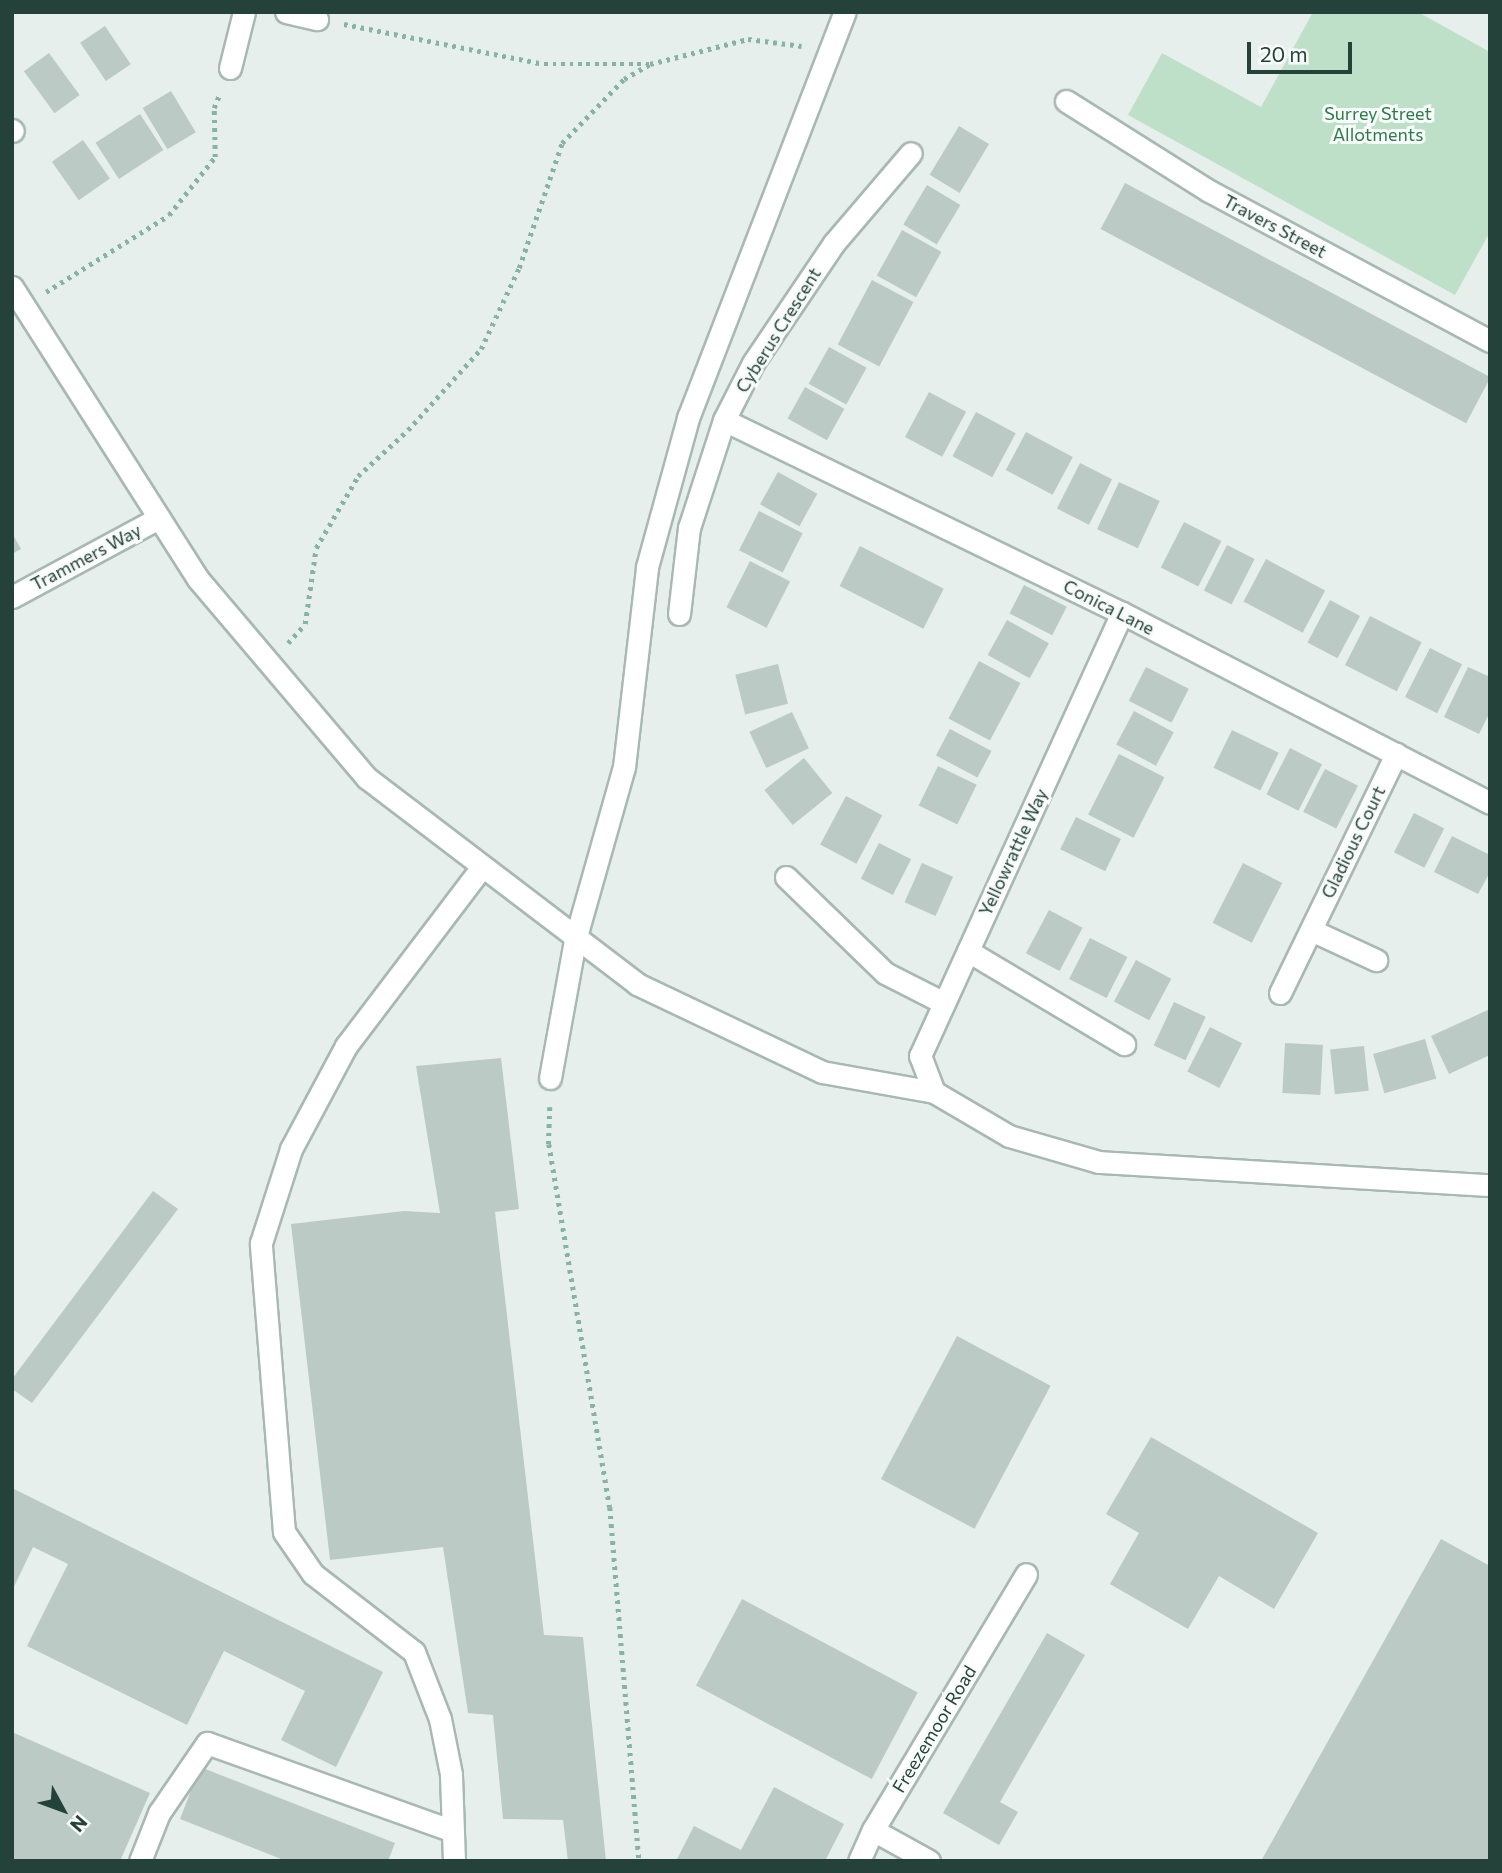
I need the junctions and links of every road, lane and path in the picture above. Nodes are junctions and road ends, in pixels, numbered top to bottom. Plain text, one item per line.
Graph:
1 (244, 12) edge
2 (286, 12) edge
3 (845, 12) edge
4 (317, 19) joint
5 (831, 50) junction
6 (650, 64) junction
7 (230, 68) joint
8 (1066, 101) dead end
9 (911, 153) dead end
10 (12, 286) edge
11 (24, 306) junction
12 (1490, 341) edge
13 (724, 420) junction
14 (159, 518) junction
15 (12, 597) edge
16 (1122, 613) junction
17 (679, 614) dead end
18 (270, 664) junction
19 (1396, 754) junction
20 (1490, 803) edge
21 (481, 868) junction
22 (786, 877) dead end
23 (1311, 930) junction
24 (575, 940) junction
25 (968, 951) junction
26 (1376, 960) dead end
27 (1280, 993) dead end
28 (944, 1003) junction
29 (1124, 1044) dead end
30 (551, 1078) joint
31 (934, 1092) junction
32 (1490, 1185) edge
33 (1026, 1574) dead end
34 (873, 1830) junction
35 (453, 1831) junction
36 (141, 1861) edge
37 (454, 1861) edge
38 (639, 1861) edge
39 (859, 1861) edge
40 (929, 1861) edge

1 - 7 street
2 - 4 street
3 - 5 street
4 - 6 path
5 - 6 path
5 - 24 street
6 - 18 path
7 - 11 path
8 - 12 street, Travers Street
9 - 13 street, Cyberus Crescent
10 - 11 street
11 - 14 street
13 - 16 street, Conica Lane
13 - 17 street, Cyberus Crescent
14 - 15 street, Trammers Way
14 - 18 street
16 - 19 street, Conica Lane
16 - 25 street, Yellowrattle Way
18 - 21 street
19 - 20 street, Conica Lane
19 - 23 street, Gladious Court
21 - 24 street
21 - 35 street
22 - 28 street
23 - 26 street
23 - 27 street, Gladious Court
24 - 30 street
24 - 31 street
25 - 28 street, Yellowrattle Way
25 - 29 street
28 - 31 street, Yellowrattle Way
30 - 38 path
31 - 32 street
33 - 34 street, Freezemoor Road
34 - 39 street, Freezemoor Road
34 - 40 street
35 - 36 street
35 - 37 street

